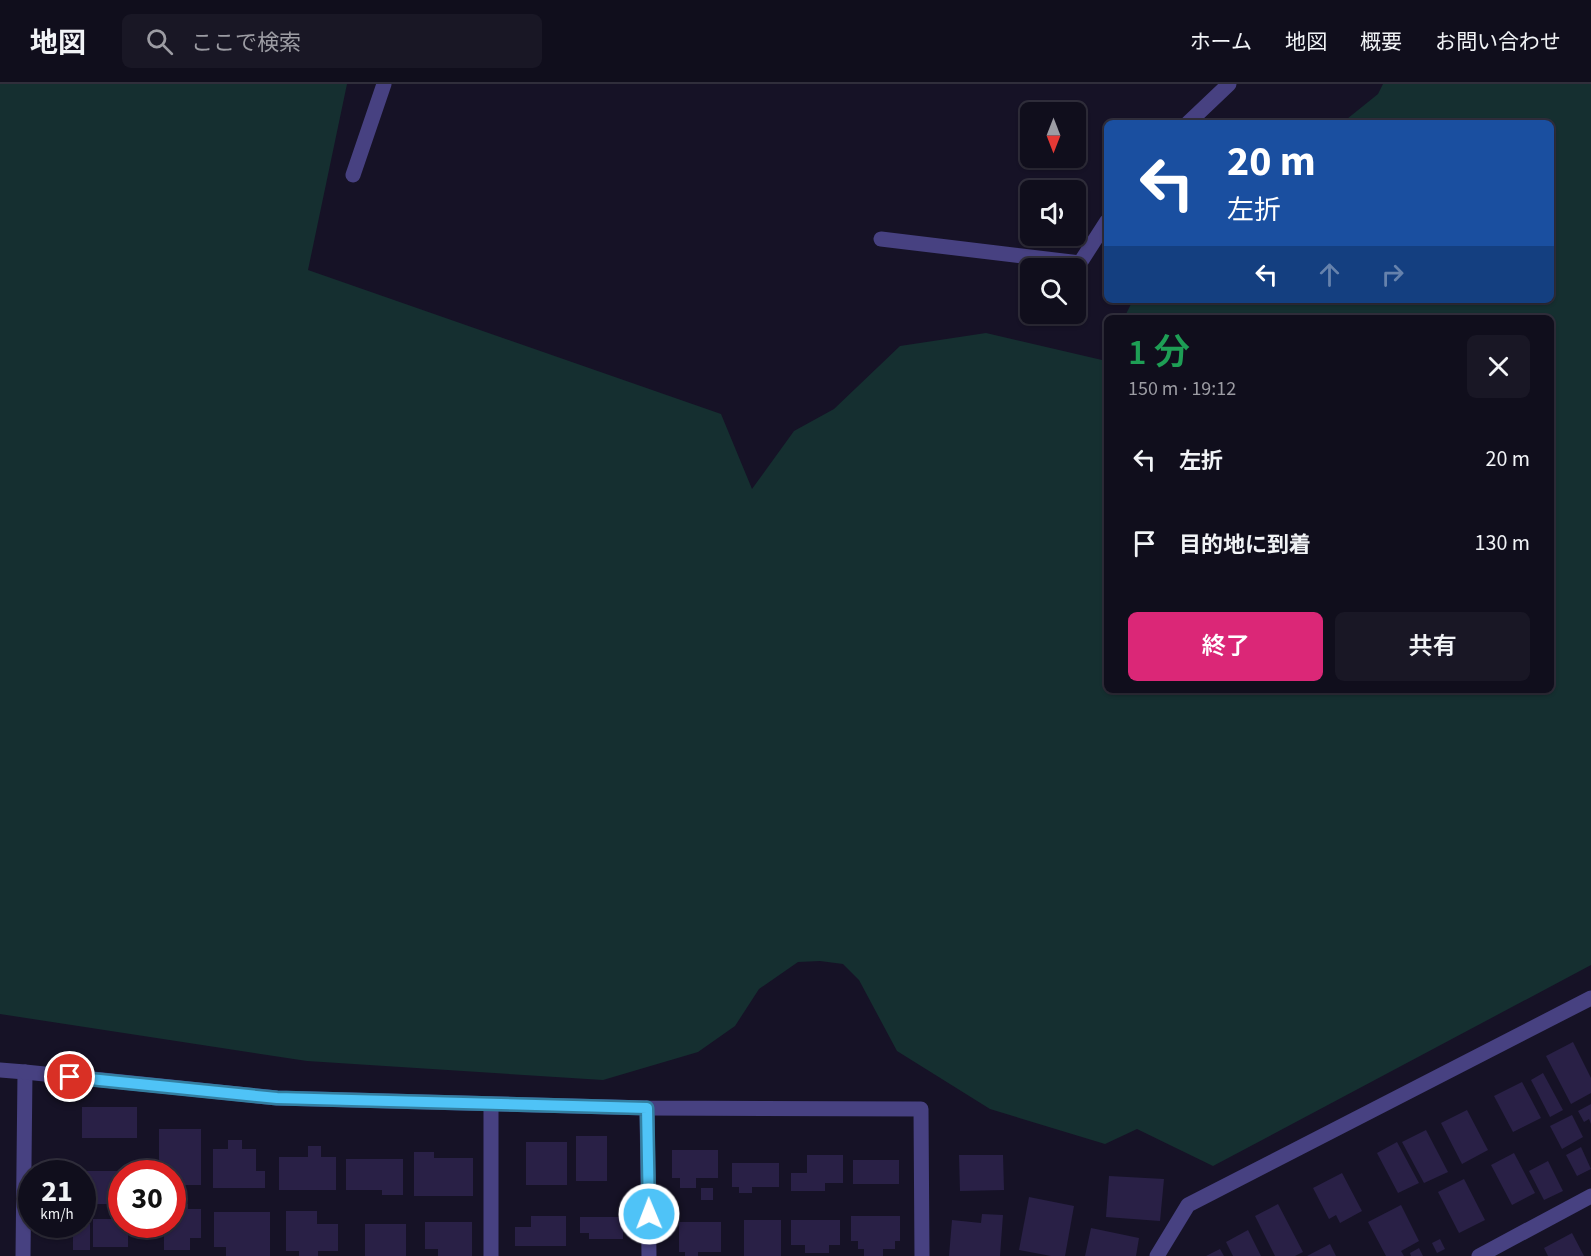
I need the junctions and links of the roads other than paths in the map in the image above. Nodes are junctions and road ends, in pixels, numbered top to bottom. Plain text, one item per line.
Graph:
1 (384, 84) edge
2 (1229, 84) edge
3 (1191, 120) edge
4 (353, 175) dead end
5 (1104, 226) edge
6 (881, 239) dead end
7 (1591, 998) edge
8 (0, 1070) edge
9 (25, 1072) junction
10 (491, 1104) junction
11 (647, 1108) junction
12 (1591, 1197) edge
13 (23, 1256) edge
14 (491, 1256) edge
15 (650, 1256) edge
16 (922, 1256) edge
17 (1157, 1256) edge
18 (1479, 1256) edge

1 - 4 street
2 - 3 street
5 - 6 street
7 - 17 street
8 - 9 street
9 - 10 street
9 - 13 street
10 - 11 street
10 - 14 street
11 - 15 street
11 - 16 street
12 - 18 street

